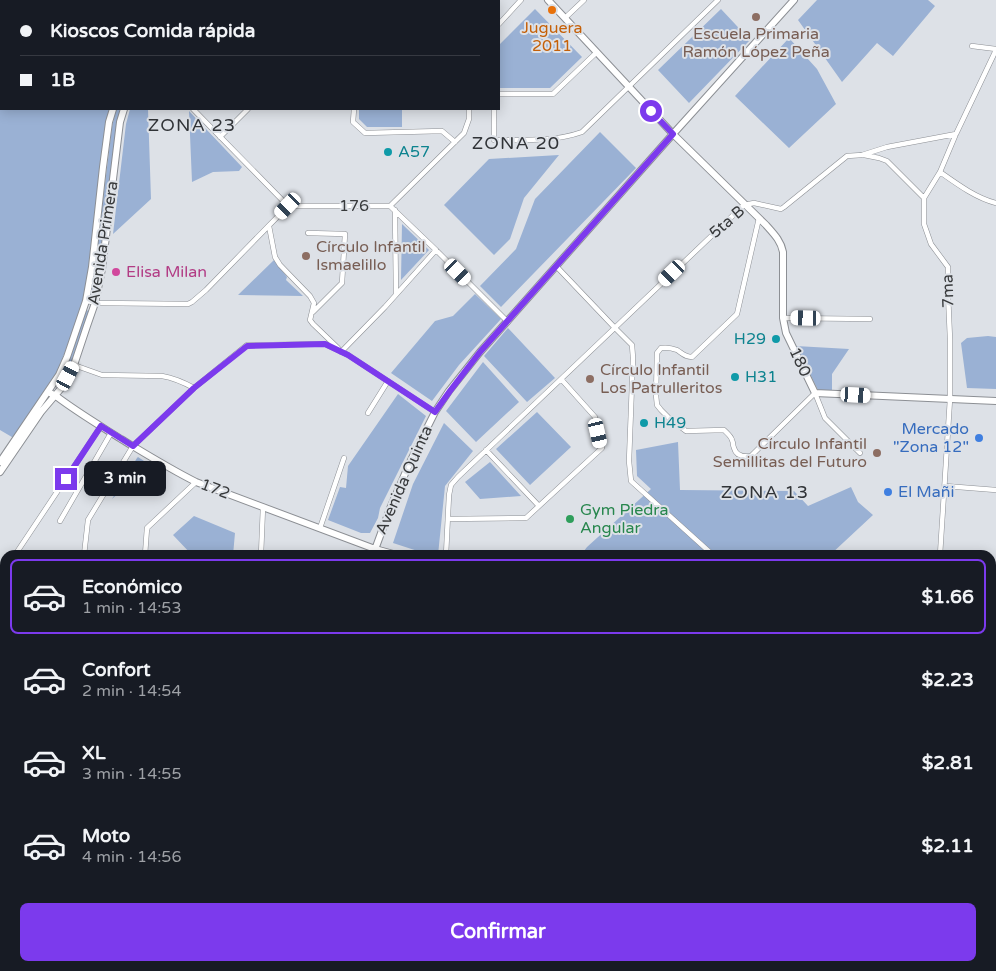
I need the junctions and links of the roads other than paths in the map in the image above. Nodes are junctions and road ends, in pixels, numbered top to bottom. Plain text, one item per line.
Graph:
1 (521, 0) edge
2 (548, 0) edge
3 (584, 0) edge
4 (718, 0) edge
5 (794, 0) edge
6 (565, 18) junction
7 (500, 23) edge
8 (972, 46) dead end
9 (996, 50) edge
10 (597, 52) junction
11 (629, 87) junction
12 (500, 94) edge
13 (112, 110) edge
14 (124, 110) edge
15 (194, 110) edge
16 (247, 110) edge
17 (354, 110) edge
18 (469, 110) edge
19 (494, 110) edge
20 (673, 134) junction
21 (956, 134) junction
22 (220, 137) junction
23 (455, 142) junction
24 (862, 155) junction
25 (940, 172) junction
26 (924, 198) junction
27 (996, 203) edge
28 (744, 205) junction
29 (288, 206) junction
30 (390, 206) junction
31 (395, 210) junction
32 (759, 218) junction
33 (269, 226) junction
34 (308, 233) dead end
35 (436, 250) junction
36 (556, 266) junction
37 (396, 294) junction
38 (86, 302) junction
39 (95, 303) junction
40 (313, 312) junction
41 (783, 318) junction
42 (870, 320) dead end
43 (508, 322) junction
44 (614, 328) junction
45 (341, 352) junction
46 (74, 365) junction
47 (561, 379) junction
48 (388, 381) junction
49 (194, 388) junction
50 (48, 392) junction
51 (815, 393) junction
52 (56, 396) junction
53 (950, 399) junction
54 (996, 401) edge
55 (435, 412) junction
56 (368, 413) dead end
57 (101, 426) junction
58 (111, 433) junction
59 (133, 446) junction
60 (486, 450) junction
61 (860, 453) dead end
62 (344, 458) dead end
63 (0, 462) edge
64 (0, 472) edge
65 (196, 482) junction
66 (944, 486) junction
67 (996, 490) edge
68 (539, 506) junction
69 (263, 508) junction
70 (448, 519) junction
71 (60, 521) dead end
72 (320, 528) junction
73 (18, 550) edge
74 (85, 550) edge
75 (146, 550) edge
76 (261, 550) edge
77 (370, 550) edge
78 (375, 550) edge
79 (446, 550) edge
80 (707, 550) edge
81 (940, 550) edge

1 - 7 street
2 - 6 street, 180
3 - 6 street
4 - 11 street
5 - 20 street, Avenida Quinta
6 - 10 street, 180
8 - 9 street
9 - 21 street
10 - 11 street, 180
10 - 12 street
11 - 19 street
11 - 20 street, 180
13 - 38 street, Avenida Primera
14 - 39 street, Avenida Primera
15 - 22 street
16 - 22 street
17 - 23 street
18 - 23 street
20 - 28 street, 180
20 - 36 street, Avenida Quinta
21 - 24 street, 5ta B
21 - 25 street
22 - 29 street
23 - 30 street
24 - 26 street
24 - 28 street, 5ta B
25 - 26 street
25 - 27 street
26 - 53 street, 7ma
28 - 32 street, 180
28 - 44 street, 5ta B
29 - 30 street, 176
29 - 33 street
30 - 31 street, 176
31 - 35 street, 176
31 - 37 street
32 - 41 street, 180
32 - 51 street
33 - 39 street
33 - 40 street
34 - 40 street
35 - 37 street
35 - 43 street, 176
36 - 43 street, Avenida Quinta
36 - 44 street
37 - 45 street
38 - 39 street
38 - 50 street, Avenida Primera
39 - 46 street, Avenida Primera
40 - 45 street
41 - 42 street
41 - 51 street, 180
43 - 55 street, Avenida Quinta
44 - 47 street, 5ta B
44 - 80 street
45 - 48 street
45 - 49 street
46 - 49 street
46 - 52 street, Avenida Primera
47 - 60 street, 5ta B
47 - 68 street
48 - 55 street
48 - 56 street
49 - 59 street
50 - 52 street, 172
50 - 63 street, Avenida Primera
51 - 53 street, 180
51 - 61 street
52 - 57 street, 172
52 - 64 street, Avenida Primera
53 - 54 street, 180
53 - 66 street, 7ma
55 - 78 street, Avenida Quinta
57 - 58 street, 172
57 - 73 street
58 - 59 street, 172
58 - 71 street
59 - 65 street, 172
59 - 74 street
60 - 68 street
60 - 70 street, 5ta B
62 - 72 street
65 - 69 street, 172
65 - 75 street
66 - 67 street
66 - 81 street, 7ma
68 - 70 street
69 - 72 street, 172
69 - 76 street
70 - 79 street, 5ta B
72 - 77 street, 172

